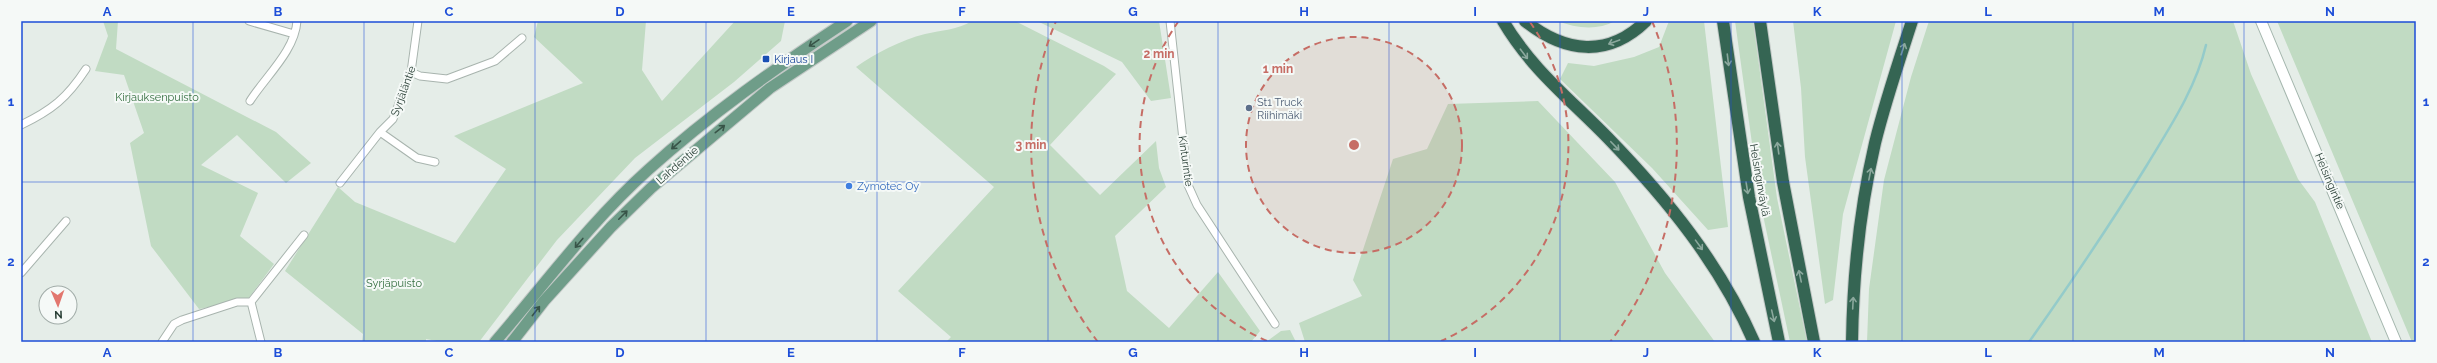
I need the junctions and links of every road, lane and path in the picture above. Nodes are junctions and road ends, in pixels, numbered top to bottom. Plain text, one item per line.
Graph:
1 (249, 21) edge
2 (297, 21) edge
3 (418, 21) edge
4 (847, 21) edge
5 (870, 21) edge
6 (1170, 21) edge
7 (1503, 21) edge
8 (1525, 21) edge
9 (1646, 21) edge
10 (1723, 21) edge
11 (1760, 21) edge
12 (1912, 21) edge
13 (2261, 21) edge
14 (294, 34) junction
15 (522, 38) dead end
16 (86, 69) dead end
17 (411, 72) junction
18 (250, 101) dead end
19 (21, 125) edge
20 (380, 132) junction
21 (436, 162) dead end
22 (340, 183) dead end
23 (66, 221) dead end
24 (304, 235) dead end
25 (21, 273) edge
26 (251, 302) junction
27 (1275, 324) dead end
28 (162, 342) edge
29 (261, 342) edge
30 (495, 342) edge
31 (512, 342) edge
32 (1754, 342) edge
33 (1779, 342) edge
34 (1814, 342) edge
35 (1852, 342) edge
36 (2396, 342) edge

1 - 14 street
2 - 14 street
3 - 17 street, Syrjäläntie
4 -> 30 main road, Lahdentie
31 -> 5 main road, Lahdentie
6 - 27 street, Kinturintie
7 -> 32 highway
9 -> 8 highway
10 -> 33 highway, Helsinginväylä
34 -> 11 highway, Helsinginväylä
35 -> 12 highway
13 - 36 main road, Helsingintie
14 - 18 street
15 - 17 street
16 - 19 street
17 - 20 street, Syrjäläntie
20 - 21 street
20 - 22 street, Syrjäläntie
23 - 25 street
24 - 26 street
26 - 28 street
26 - 29 street

